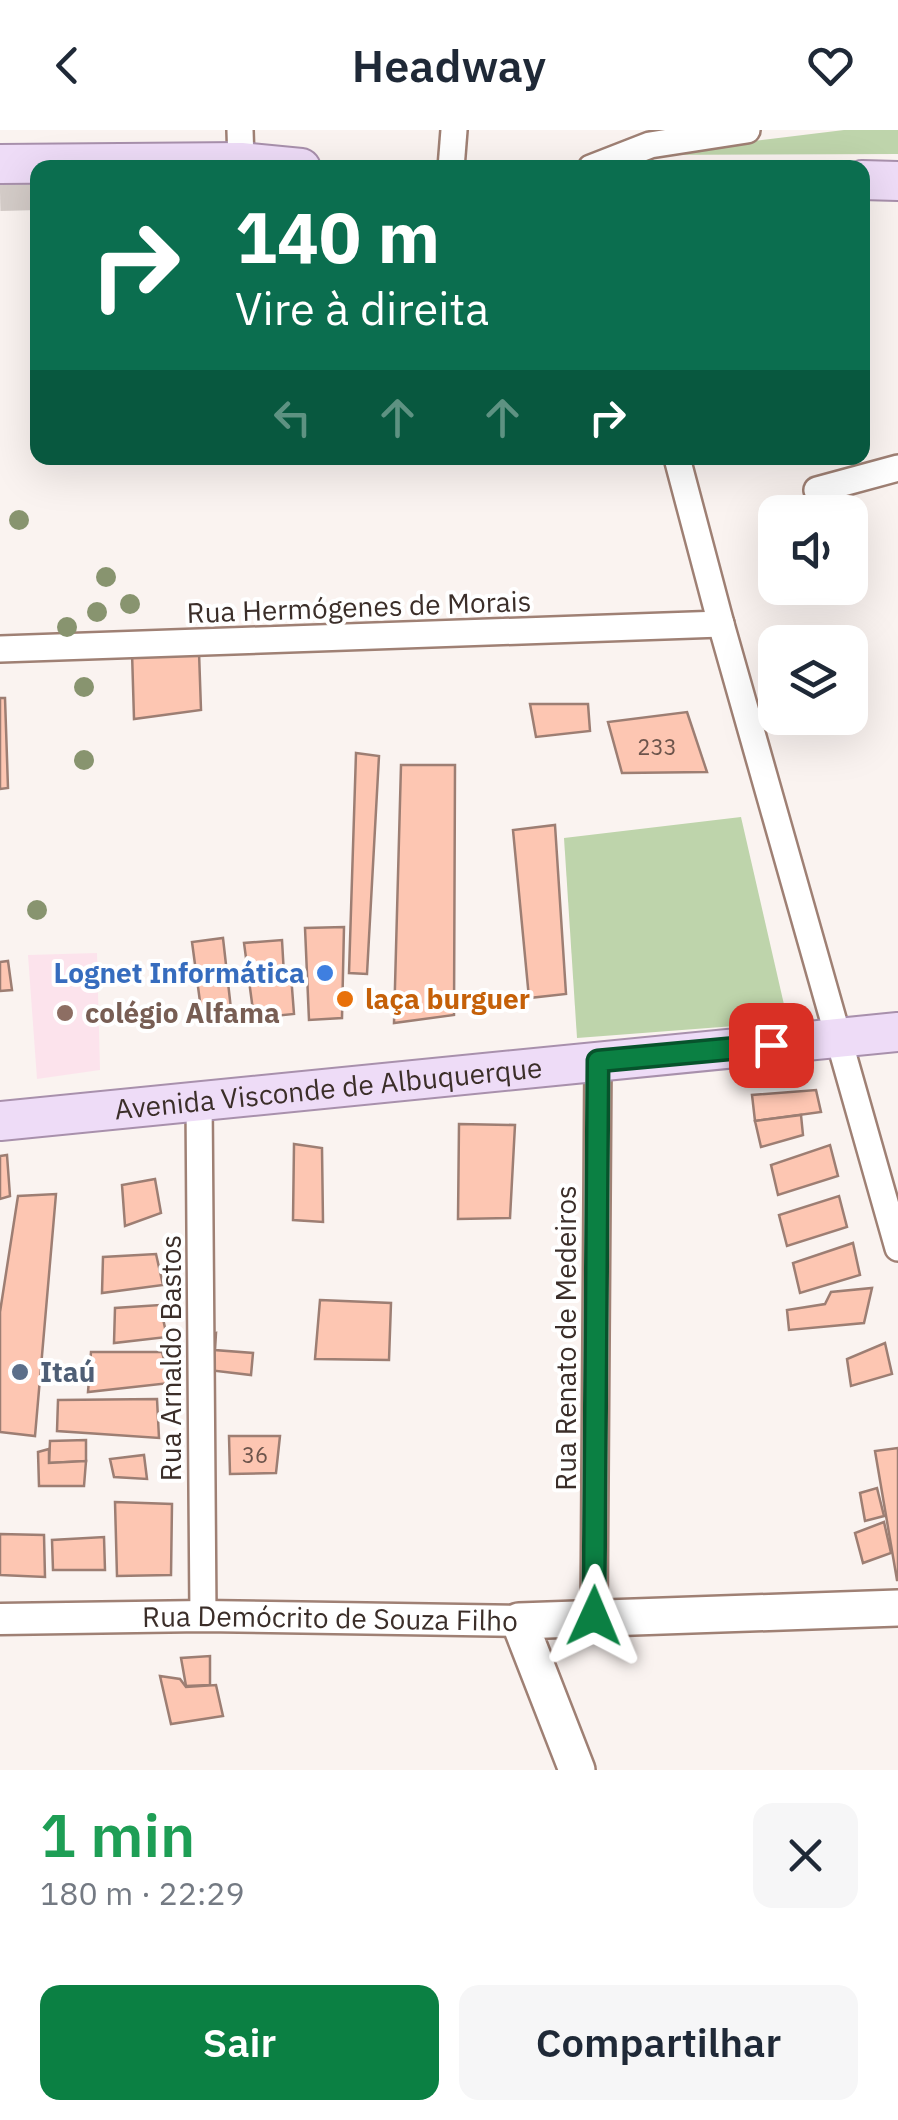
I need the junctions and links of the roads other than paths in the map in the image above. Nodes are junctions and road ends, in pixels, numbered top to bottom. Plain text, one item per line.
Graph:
1 (454, 130) edge
2 (747, 130) edge
3 (241, 146) edge
4 (54, 160) edge
5 (279, 160) edge
6 (452, 160) edge
7 (611, 160) edge
8 (30, 162) edge
9 (0, 164) edge
10 (870, 180) edge
11 (898, 181) edge
12 (679, 465) edge
13 (898, 468) edge
14 (817, 490) dead end
15 (720, 624) junction
16 (0, 649) edge
17 (898, 1032) edge
18 (841, 1039) junction
19 (598, 1061) junction
20 (199, 1099) junction
21 (0, 1121) edge
22 (898, 1248) edge
23 (898, 1608) edge
24 (203, 1616) junction
25 (594, 1616) junction
26 (0, 1619) edge
27 (519, 1621) junction
28 (577, 1770) edge

1 - 6 street
2 - 7 street
3 - 4 main road
3 - 5 main road
8 - 9 main road
10 - 11 main road
12 - 15 street
13 - 14 street
15 - 16 street, Rua Hermógenes de Morais
15 - 18 street
17 - 18 main road, Avenida Visconde de Albuquerque
18 - 19 main road, Avenida Visconde de Albuquerque
18 - 22 street
19 - 20 main road, Avenida Visconde de Albuquerque
19 - 25 street, Rua Renato de Medeiros
20 - 21 main road, Avenida Visconde de Albuquerque
20 - 24 street, Rua Arnaldo Bastos
23 - 25 main road, Rua Demócrito de Souza Filho
24 - 26 street, Rua Demócrito de Souza Filho
24 - 27 street, Rua Demócrito de Souza Filho
25 - 27 main road, Rua Demócrito de Souza Filho
27 - 28 main road

